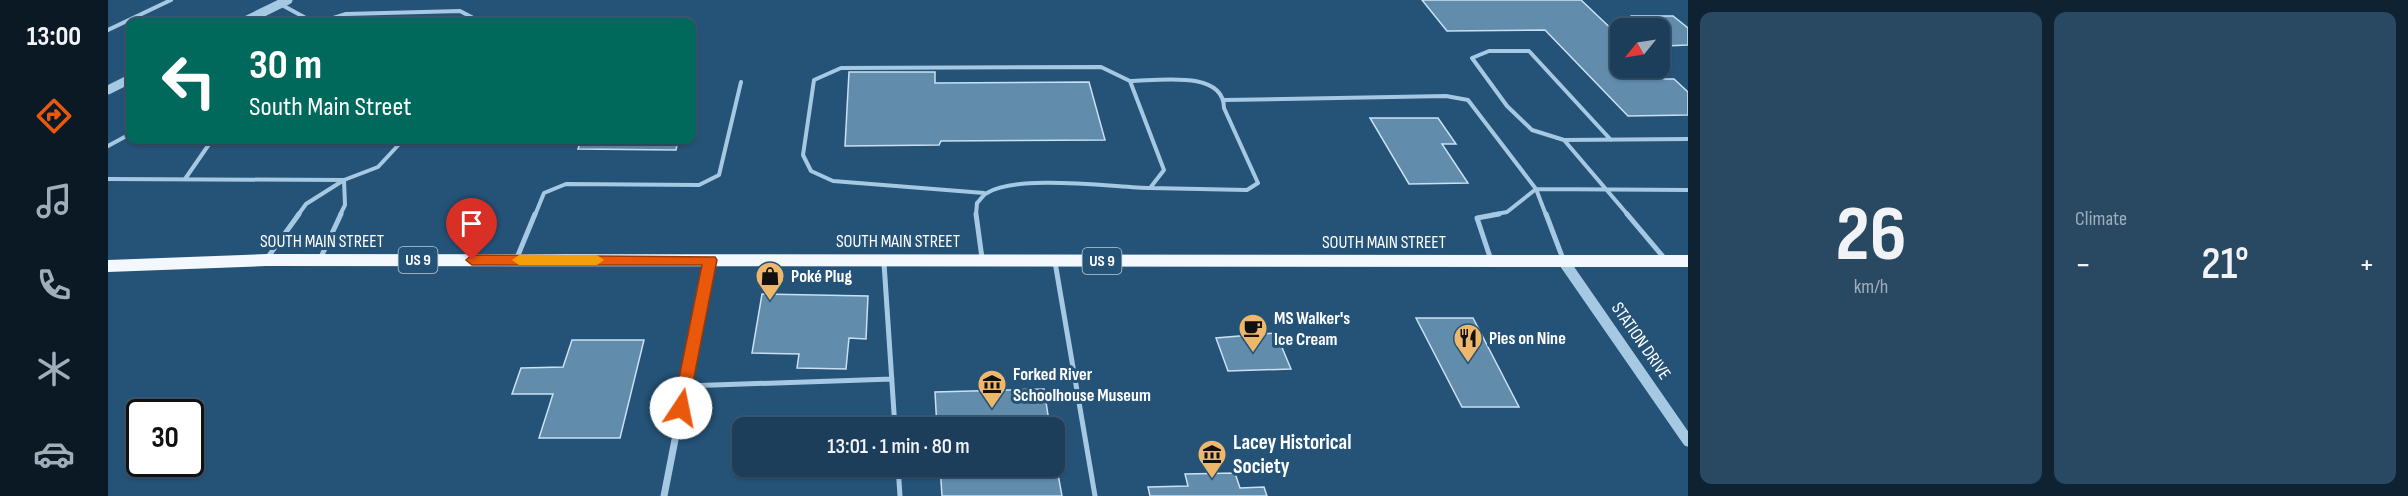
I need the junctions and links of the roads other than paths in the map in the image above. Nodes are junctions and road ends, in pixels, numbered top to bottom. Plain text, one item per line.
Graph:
1 (171, 0) edge
2 (284, 2) edge
3 (133, 18) edge
4 (251, 18) edge
5 (307, 18) edge
6 (334, 18) edge
7 (474, 18) edge
8 (126, 21) edge
9 (108, 30) edge
10 (126, 81) edge
11 (1130, 81) junction
12 (741, 82) dead end
13 (108, 90) edge
14 (1224, 100) junction
15 (126, 136) edge
16 (1564, 140) junction
17 (1611, 140) junction
18 (1688, 140) edge
19 (209, 144) edge
20 (400, 144) edge
21 (108, 146) edge
22 (108, 179) edge
23 (184, 179) junction
24 (344, 180) junction
25 (1150, 188) junction
26 (1606, 188) junction
27 (1536, 189) junction
28 (1688, 190) edge
29 (984, 193) junction
30 (266, 260) junction
31 (320, 260) junction
32 (516, 260) junction
33 (710, 260) junction
34 (883, 260) junction
35 (983, 261) junction
36 (1055, 261) junction
37 (1666, 261) junction
38 (1688, 261) edge
39 (1492, 262) junction
40 (1564, 262) junction
41 (108, 266) edge
42 (892, 379) junction
43 (685, 386) junction
44 (894, 417) edge
45 (1688, 441) edge
46 (899, 477) edge
47 (664, 496) edge
48 (900, 496) edge
49 (1095, 496) edge

1 - 3 lane
2 - 4 street
2 - 5 lane
6 - 7 lane
8 - 9 lane
10 - 13 street
11 - 14 lane
11 - 25 lane
11 - 29 lane
12 - 32 lane
14 - 25 lane
14 - 27 lane
15 - 21 lane
16 - 17 lane
16 - 17 lane
16 - 26 lane
17 - 18 lane
19 - 23 lane
20 - 24 lane
22 - 23 lane
23 - 24 lane
24 - 30 lane
24 - 31 lane
25 - 29 lane
26 - 27 lane
26 - 28 lane
26 - 37 lane
27 - 39 lane
27 - 40 lane
29 - 35 lane
30 - 31 highway, SOUTH MAIN STREET / US 9
30 - 41 highway, SOUTH MAIN STREET / US 9
31 - 32 highway, SOUTH MAIN STREET / US 9
32 - 33 highway, SOUTH MAIN STREET / US 9
33 - 34 highway, SOUTH MAIN STREET / US 9
33 - 43 street
34 - 35 highway, SOUTH MAIN STREET / US 9
34 - 42 lane
35 - 36 highway, SOUTH MAIN STREET / US 9
36 - 39 highway, SOUTH MAIN STREET / US 9
36 - 49 lane
37 - 38 highway, SOUTH MAIN STREET / US 9
37 - 40 highway, SOUTH MAIN STREET / US 9
39 - 40 highway, SOUTH MAIN STREET / US 9
40 - 45 street, STATION DRIVE
42 - 43 lane
42 - 44 lane
43 - 47 street
46 - 48 lane

